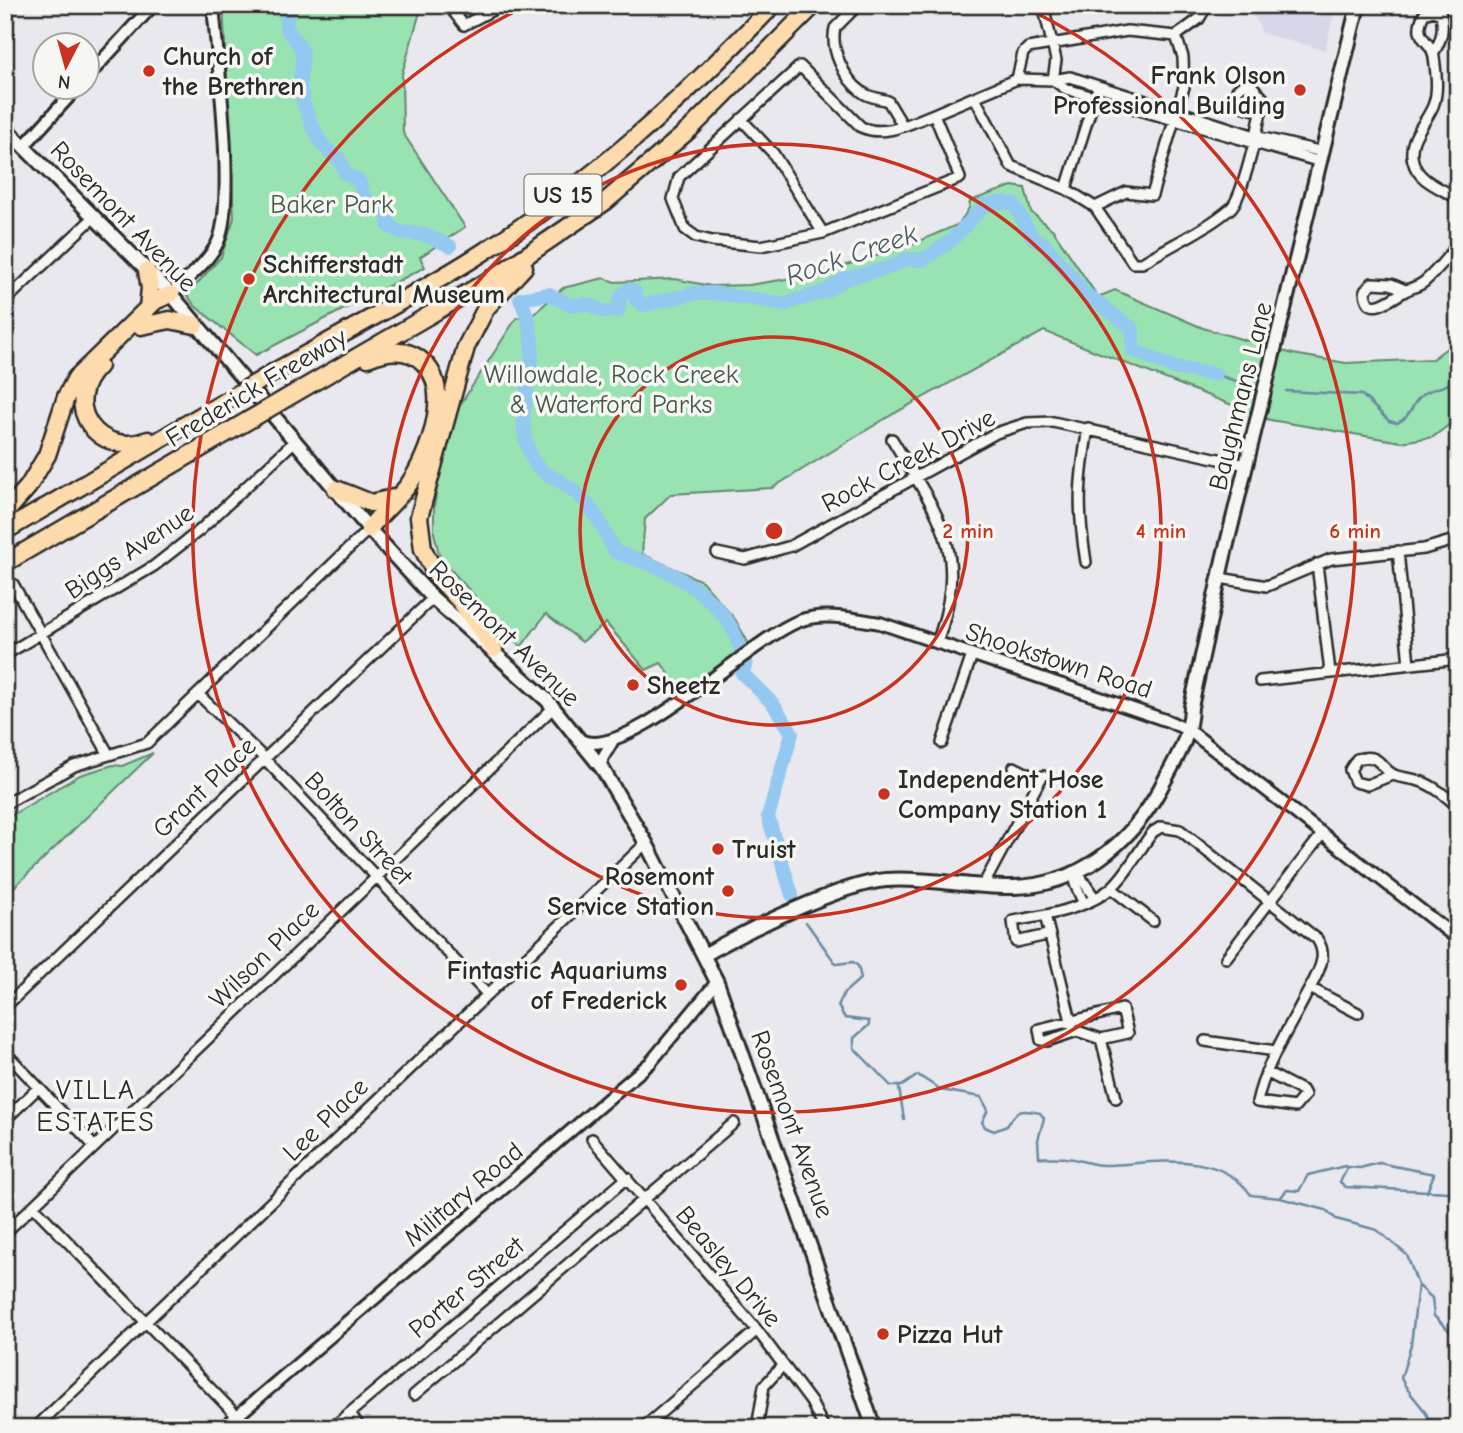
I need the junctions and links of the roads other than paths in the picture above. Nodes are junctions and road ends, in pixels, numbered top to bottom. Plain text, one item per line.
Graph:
1 (153, 5) edge
2 (213, 5) edge
3 (448, 5) edge
4 (502, 5) edge
5 (773, 5) edge
6 (814, 5) edge
7 (858, 5) edge
8 (1043, 5) edge
9 (1207, 5) edge
10 (1358, 5) edge
11 (1176, 36) junction
12 (1053, 41) junction
13 (1434, 52) dead end
14 (102, 61) edge
15 (1017, 79) junction
16 (1054, 80) junction
17 (1098, 86) junction
18 (1095, 97) junction
19 (975, 98) junction
20 (64, 102) edge
21 (1262, 112) dead end
22 (934, 114) junction
23 (1175, 116) junction
24 (741, 119) junction
25 (903, 126) junction
26 (7, 133) edge
27 (1253, 140) junction
28 (24, 146) junction
29 (1322, 157) junction
30 (1066, 188) junction
31 (1458, 199) edge
32 (606, 201) junction
33 (1096, 207) junction
34 (94, 217) junction
35 (823, 233) junction
36 (1458, 245) edge
37 (147, 271) junction
38 (1405, 290) dead end
39 (171, 294) junction
40 (5, 301) edge
41 (148, 308) junction
42 (195, 325) junction
43 (141, 326) junction
44 (315, 381) junction
45 (1088, 428) junction
46 (174, 431) junction
47 (892, 439) dead end
48 (296, 440) junction
49 (434, 458) junction
50 (1246, 465) junction
51 (916, 479) junction
52 (336, 489) junction
53 (400, 496) junction
54 (5, 513) edge
55 (369, 529) junction
56 (5, 531) edge
57 (1458, 539) edge
58 (1398, 551) junction
59 (717, 553) dead end
60 (1086, 562) dead end
61 (5, 563) edge
62 (1317, 564) junction
63 (1220, 578) junction
64 (13, 584) dead end
65 (433, 598) junction
66 (43, 634) junction
67 (937, 643) junction
68 (494, 649) junction
69 (5, 655) edge
70 (972, 655) junction
71 (1458, 659) edge
72 (1409, 664) junction
73 (1330, 672) junction
74 (1260, 681) dead end
75 (199, 695) junction
76 (554, 707) junction
77 (1191, 731) junction
78 (582, 741) junction
79 (612, 742) junction
80 (942, 743) dead end
81 (109, 755) junction
82 (264, 759) junction
83 (1014, 767) dead end
84 (601, 768) junction
85 (1392, 775) dead end
86 (5, 804) edge
87 (1458, 807) edge
88 (1323, 833) junction
89 (646, 843) junction
90 (1077, 872) junction
91 (375, 876) junction
92 (985, 882) junction
93 (1111, 888) junction
94 (1094, 897) junction
95 (1270, 901) junction
96 (1083, 902) junction
97 (1045, 915) junction
98 (1153, 921) dead end
99 (1047, 935) junction
100 (1458, 939) edge
101 (705, 954) junction
102 (1226, 958) dead end
103 (717, 982) junction
104 (1310, 988) junction
105 (486, 993) junction
106 (5, 1007) edge
107 (1359, 1013) dead end
108 (1069, 1021) junction
109 (1077, 1031) junction
110 (1101, 1039) junction
111 (1205, 1041) dead end
112 (1276, 1051) junction
113 (5, 1052) edge
114 (1266, 1072) junction
115 (38, 1088) junction
116 (1116, 1098) dead end
117 (5, 1120) edge
118 (734, 1123) dead end
119 (592, 1139) dead end
120 (94, 1146) junction
121 (626, 1178) junction
122 (646, 1200) junction
123 (33, 1206) junction
124 (5, 1233) edge
125 (145, 1321) junction
126 (757, 1330) junction
127 (783, 1365) junction
128 (414, 1395) dead end
129 (350, 1413) junction
130 (237, 1416) junction
131 (35, 1428) edge
132 (223, 1428) edge
133 (332, 1428) edge
134 (360, 1428) edge
135 (643, 1428) edge
136 (757, 1428) edge
137 (824, 1428) edge
138 (874, 1428) edge

1 - 14 street
2 - 39 street
3 - 4 street
5 - 46 highway, Frederick Freeway / US 15, bridge
6 - 32 highway, Frederick Freeway / US 15
7 - 25 street
8 - 12 street
9 - 11 street
10 - 29 main road, Baughmans Lane
11 - 12 street
11 - 23 street
12 - 15 street
12 - 16 street
13 - 31 street
15 - 16 street
15 - 19 street
16 - 17 street
16 - 18 street
17 - 18 street
17 - 23 street
18 - 23 street
18 - 30 street
19 - 22 street
19 - 30 street
20 - 28 street
21 - 27 street
22 - 25 street
22 - 35 street
23 - 27 street
23 - 33 street
24 - 25 street
24 - 35 street
24 - 35 street
26 - 28 main road, Rosemont Avenue
27 - 29 street
27 - 33 street
28 - 34 main road, Rosemont Avenue
29 - 50 main road, Baughmans Lane
30 - 33 street
32 - 44 highway, Frederick Freeway / US 15
32 - 49 highway
34 - 37 main road, Rosemont Avenue
34 - 40 street
36 - 38 street
37 - 39 main road, Rosemont Avenue
37 - 41 highway
39 - 41 highway
39 - 42 main road, Rosemont Avenue
39 - 43 highway
41 - 54 highway
42 - 43 highway
42 - 48 main road, Rosemont Avenue
43 - 46 highway
44 - 53 highway
44 - 61 highway, Frederick Freeway / US 15, bridge
45 - 50 street, Rock Creek Drive
45 - 51 street, Rock Creek Drive
45 - 60 street
46 - 56 highway, Frederick Freeway / US 15
47 - 51 street
48 - 52 main road, Rosemont Avenue
48 - 66 street, Biggs Avenue
49 - 55 highway
49 - 68 highway
50 - 63 main road, Baughmans Lane
51 - 59 street, Rock Creek Drive
51 - 67 street
52 - 53 highway
52 - 55 main road, Rosemont Avenue
53 - 55 highway
55 - 65 main road, Rosemont Avenue
55 - 75 street
57 - 58 street
58 - 62 street
58 - 72 street
62 - 63 street
62 - 73 street
63 - 77 main road, Baughmans Lane
64 - 66 street
65 - 68 main road, Rosemont Avenue
65 - 82 street, Grant Place
66 - 69 street, Biggs Avenue
66 - 81 street
67 - 70 street, Shookstown Road
67 - 79 street, Shookstown Road
68 - 76 main road, Rosemont Avenue
70 - 77 street, Shookstown Road
70 - 80 street
71 - 72 street
72 - 73 street
73 - 74 street
75 - 81 street
75 - 82 street, Bolton Street
76 - 78 main road, Rosemont Avenue
76 - 91 street, Wilson Place
77 - 88 street, Shookstown Road
77 - 90 main road, Baughmans Lane
78 - 79 street
78 - 84 main road, Rosemont Avenue
79 - 84 street
81 - 86 street
82 - 91 street, Bolton Street
82 - 106 street, Grant Place
83 - 92 street
84 - 89 main road, Rosemont Avenue
85 - 87 street
88 - 95 street
88 - 100 street, Shookstown Road
89 - 101 main road, Rosemont Avenue
89 - 105 street, Lee Place
90 - 92 main road, Baughmans Lane
90 - 94 street
90 - 96 street
91 - 105 street, Bolton Street
91 - 120 street, Wilson Place
92 - 101 main road, Baughmans Lane
93 - 94 street
93 - 95 street
93 - 98 street
94 - 96 street
95 - 102 street
95 - 104 street
96 - 97 street
97 - 99 street
97 - 99 street
99 - 108 street
101 - 103 main road, Rosemont Avenue
103 - 130 street, Military Road
103 - 138 main road, Rosemont Avenue
104 - 107 street
104 - 112 street
105 - 125 street, Lee Place
108 - 109 street
108 - 109 street
108 - 110 street
109 - 110 street
110 - 116 street
111 - 112 street
112 - 114 street
113 - 115 street
114 - 114 street
115 - 117 street
115 - 120 street
118 - 122 street
119 - 121 street, Beasley Drive
120 - 123 street, Wilson Place
121 - 122 street, Beasley Drive
121 - 129 street, Porter Street
122 - 126 street, Beasley Drive
122 - 128 street
123 - 124 street, Wilson Place
123 - 125 street
125 - 130 street
125 - 131 street, Lee Place
126 - 127 street, Beasley Drive
126 - 135 street
127 - 136 street
127 - 137 street, Beasley Drive
129 - 133 street, Porter Street
129 - 134 street
130 - 132 street, Military Road

